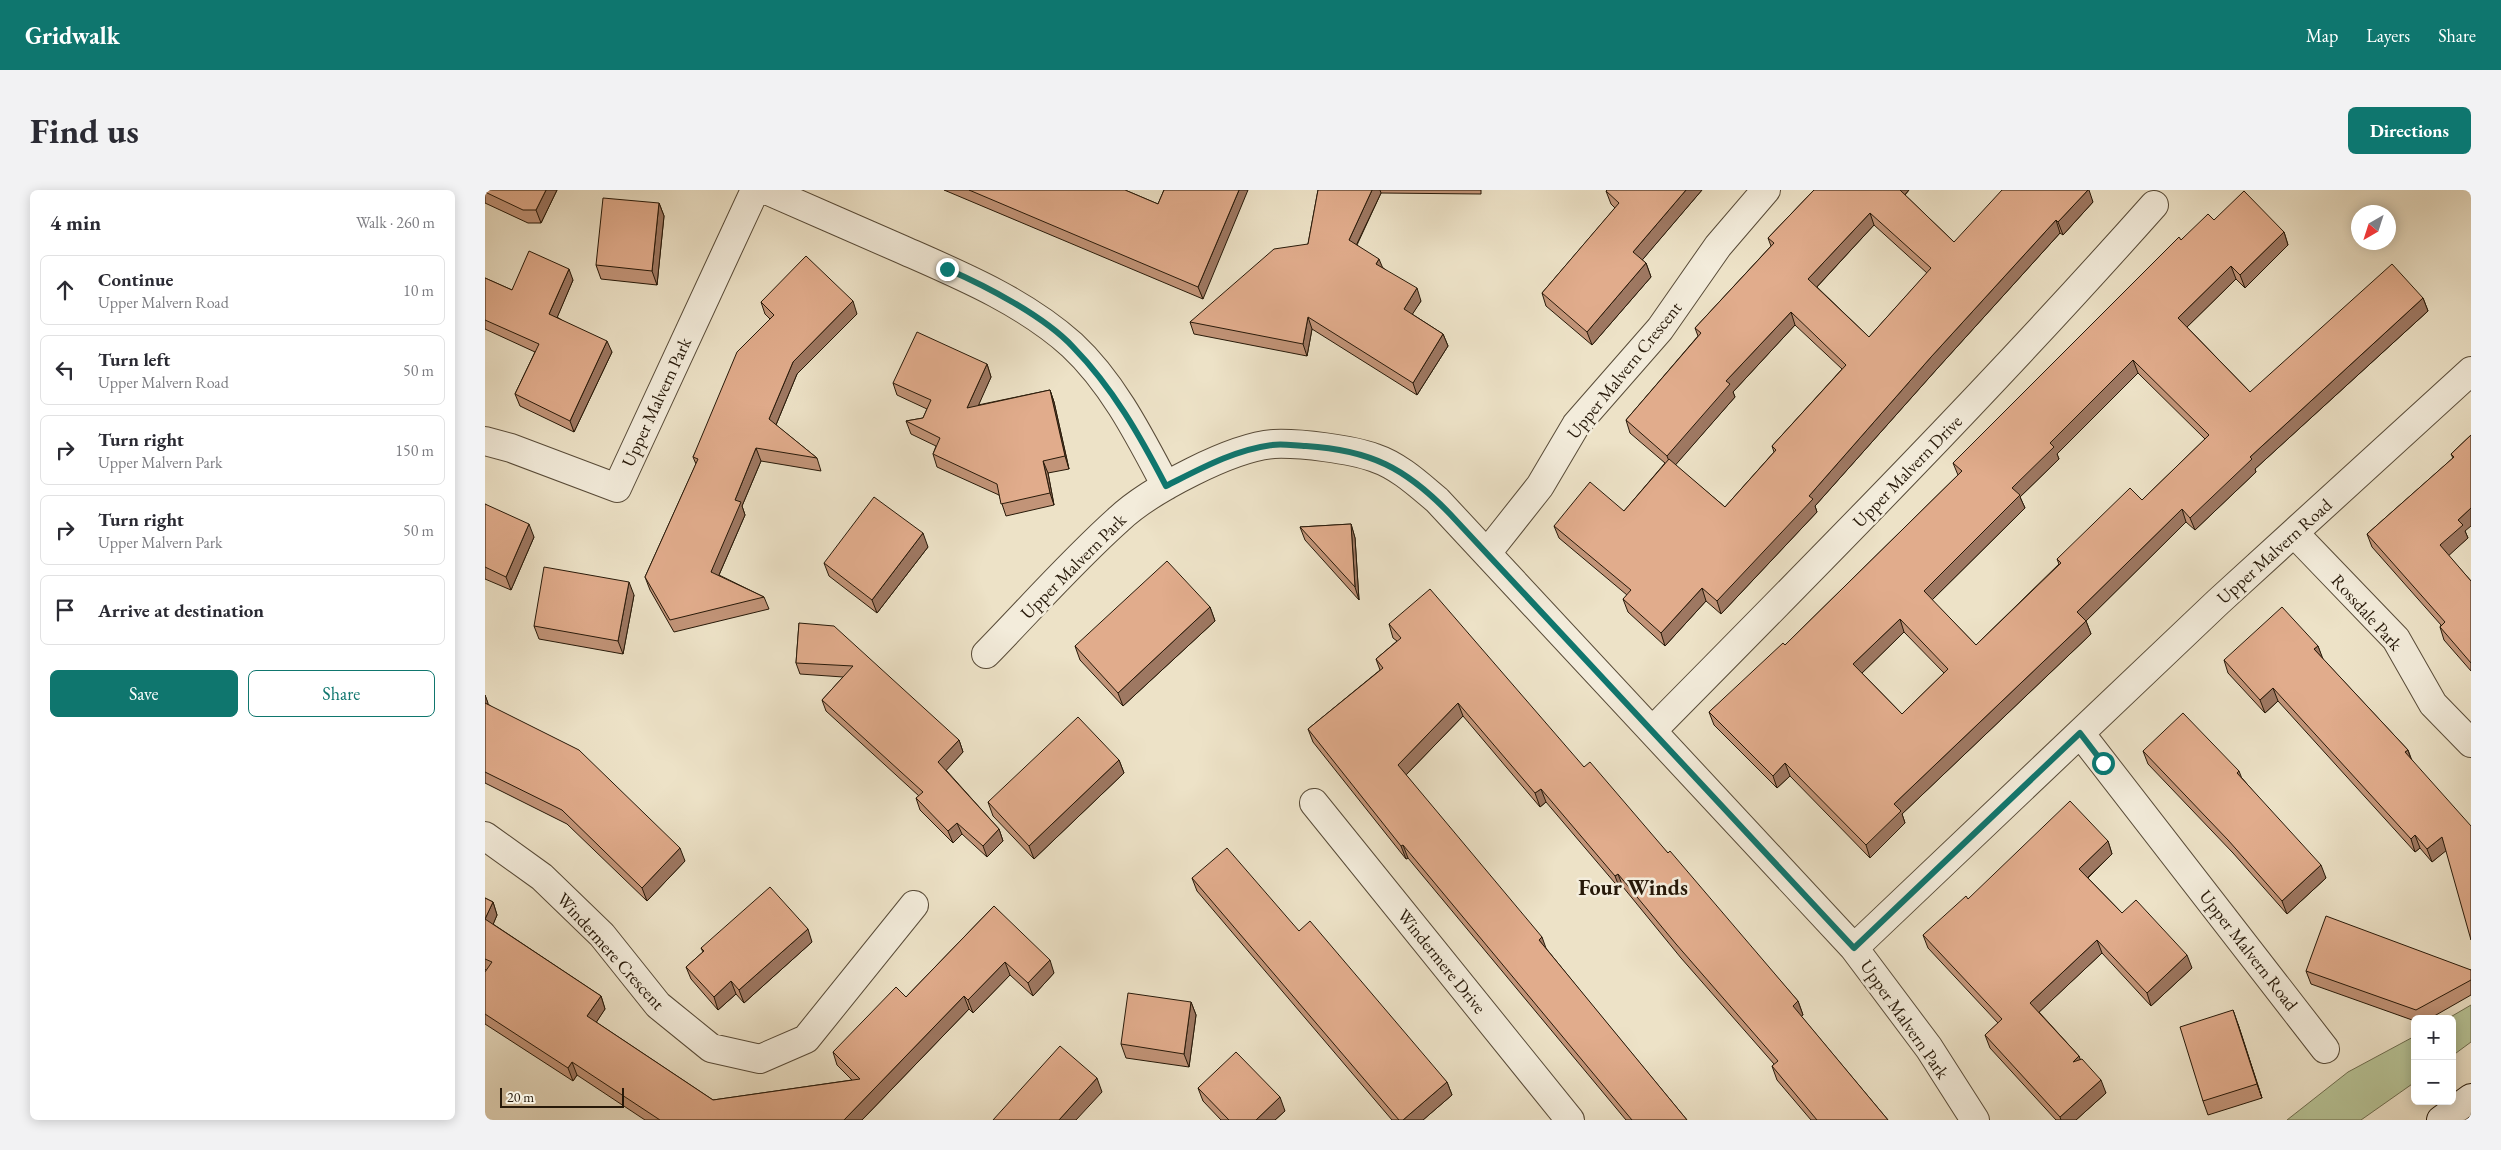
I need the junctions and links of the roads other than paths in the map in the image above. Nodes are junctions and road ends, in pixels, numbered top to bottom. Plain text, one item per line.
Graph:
1 (755, 190) edge
2 (766, 190) edge
3 (1767, 190) edge
4 (2154, 205) dead end
5 (2471, 371) edge
6 (485, 441) edge
7 (1166, 486) junction
8 (2294, 533) junction
9 (1487, 553) junction
10 (986, 654) dead end
11 (1653, 730) junction
12 (2080, 733) junction
13 (2471, 743) edge
14 (1314, 803) dead end
15 (485, 836) edge
16 (915, 905) dead end
17 (1854, 948) junction
18 (2325, 1049) dead end
19 (2471, 1098) edge
20 (1570, 1120) edge
21 (1975, 1120) edge
22 (2441, 1120) edge

1 - 6 street, Upper Malvern Park
2 - 7 street
3 - 9 street, Upper Malvern Crescent
4 - 11 street, Upper Malvern Drive
5 - 8 street, Upper Malvern Road
7 - 9 street, Upper Malvern Park
7 - 10 street, Upper Malvern Park
8 - 12 street, Upper Malvern Road
8 - 13 street, Rossdale Park
9 - 11 street, Upper Malvern Park
11 - 17 street, Upper Malvern Park
12 - 17 street, Upper Malvern Road
12 - 18 street, Upper Malvern Road
14 - 20 street, Windermere Drive
15 - 16 street, Windermere Crescent
17 - 21 street, Upper Malvern Park
19 - 22 street

